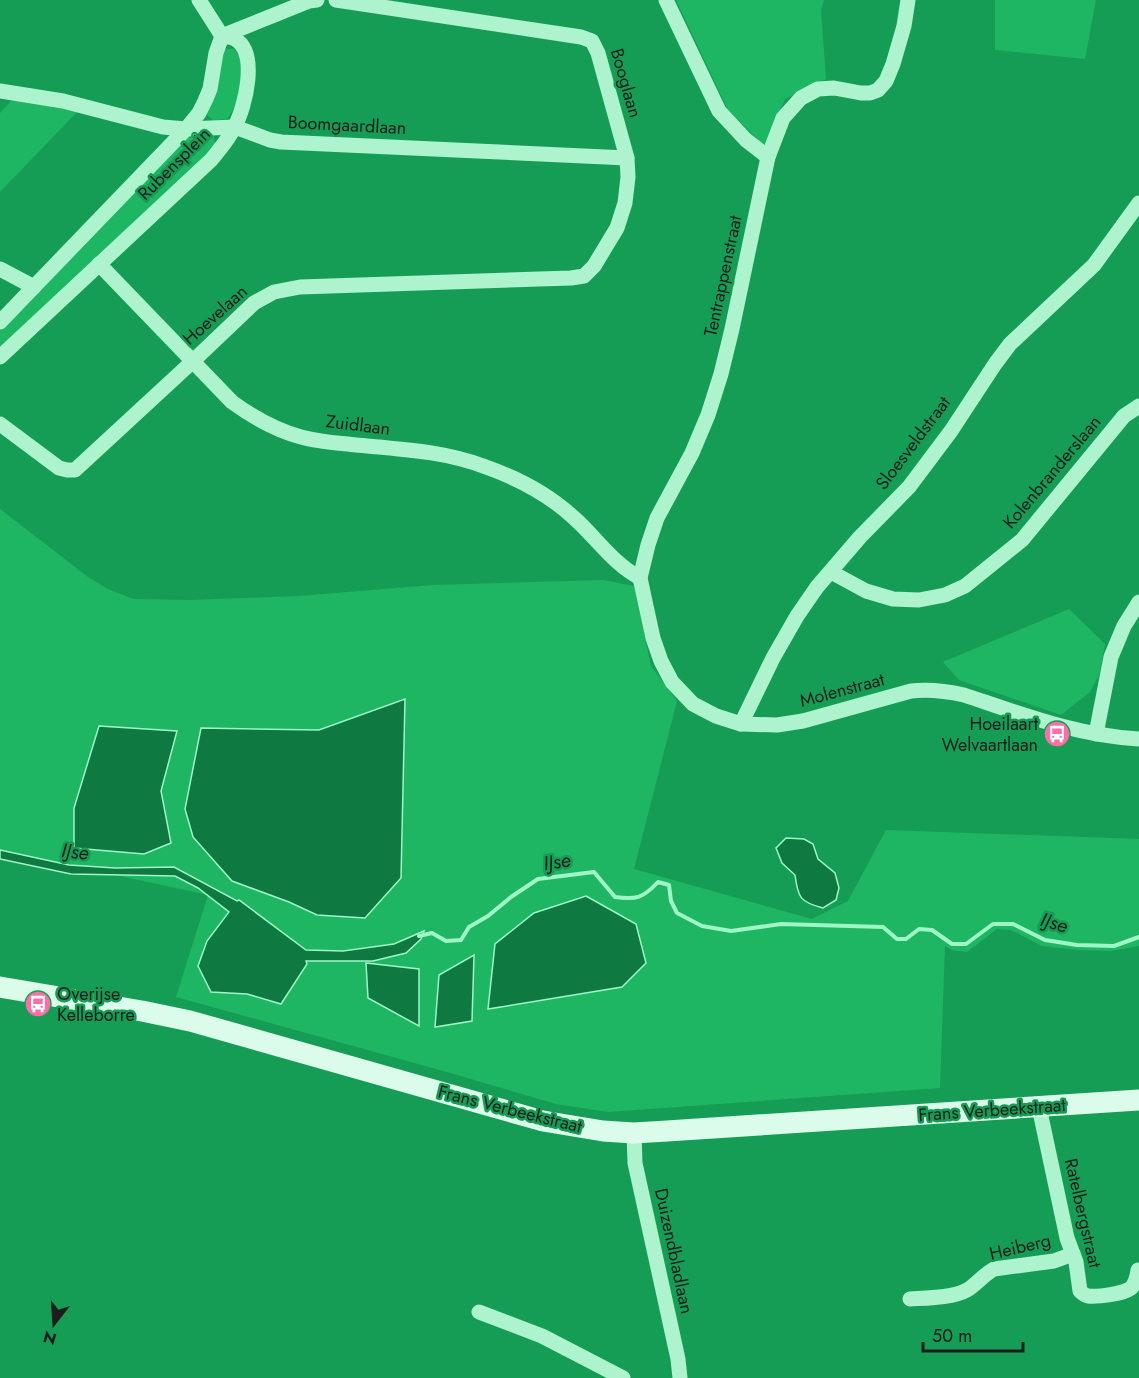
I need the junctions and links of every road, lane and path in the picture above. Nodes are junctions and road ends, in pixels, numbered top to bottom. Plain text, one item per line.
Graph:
1 (199, 0) edge
2 (317, 0) edge
3 (336, 0) edge
4 (666, 0) edge
5 (908, 0) edge
6 (222, 36) junction
7 (0, 91) edge
8 (235, 127) junction
9 (186, 129) junction
10 (768, 157) junction
11 (627, 158) junction
12 (1139, 203) edge
13 (99, 264) junction
14 (0, 269) edge
15 (584, 276) joint
16 (34, 287) junction
17 (0, 322) edge
18 (0, 357) edge
19 (192, 363) junction
20 (1139, 406) edge
21 (0, 424) edge
22 (831, 572) junction
23 (640, 578) junction
24 (1139, 602) edge
25 (741, 723) junction
26 (1096, 734) junction
27 (1139, 739) edge
28 (0, 987) edge
29 (1139, 1100) edge
30 (1039, 1107) junction
31 (634, 1133) junction
32 (1073, 1254) junction
33 (1138, 1270) edge
34 (910, 1299) dead end
35 (479, 1312) dead end
36 (623, 1378) edge
37 (680, 1378) edge

1 - 6 street
2 - 6 street
3 - 11 street, Booglaan
4 - 10 street
5 - 10 street, Tentrappenstraat
6 - 8 street, Rubensplein
6 - 9 street, Rubensplein
7 - 9 street, Boomgaardlaan
8 - 9 street, Boomgaardlaan
8 - 11 street, Boomgaardlaan
8 - 13 street, Rubensplein
9 - 16 street, Rubensplein
10 - 23 street, Tentrappenstraat
11 - 15 street, Booglaan
12 - 22 street, Sloesveldstraat
13 - 18 street, Rubensplein
13 - 19 street, Zuidlaan
14 - 16 street
15 - 19 street, Hoevelaan
16 - 17 street, Rubensplein
19 - 21 street, Hoevelaan
19 - 23 street, Zuidlaan
20 - 22 street, Kolenbranderslaan
22 - 25 street, Sloesveldstraat
23 - 25 street, Molenstraat
24 - 26 street
25 - 26 street, Molenstraat
26 - 27 street, Molenstraat
28 - 31 main road, Frans Verbeekstraat
29 - 30 main road, Frans Verbeekstraat
30 - 31 main road, Frans Verbeekstraat
30 - 32 street, Ratelbergstraat
31 - 37 street, Duizendbladlaan
32 - 33 street, Ratelbergstraat
32 - 34 street, Heiberg
35 - 36 street

